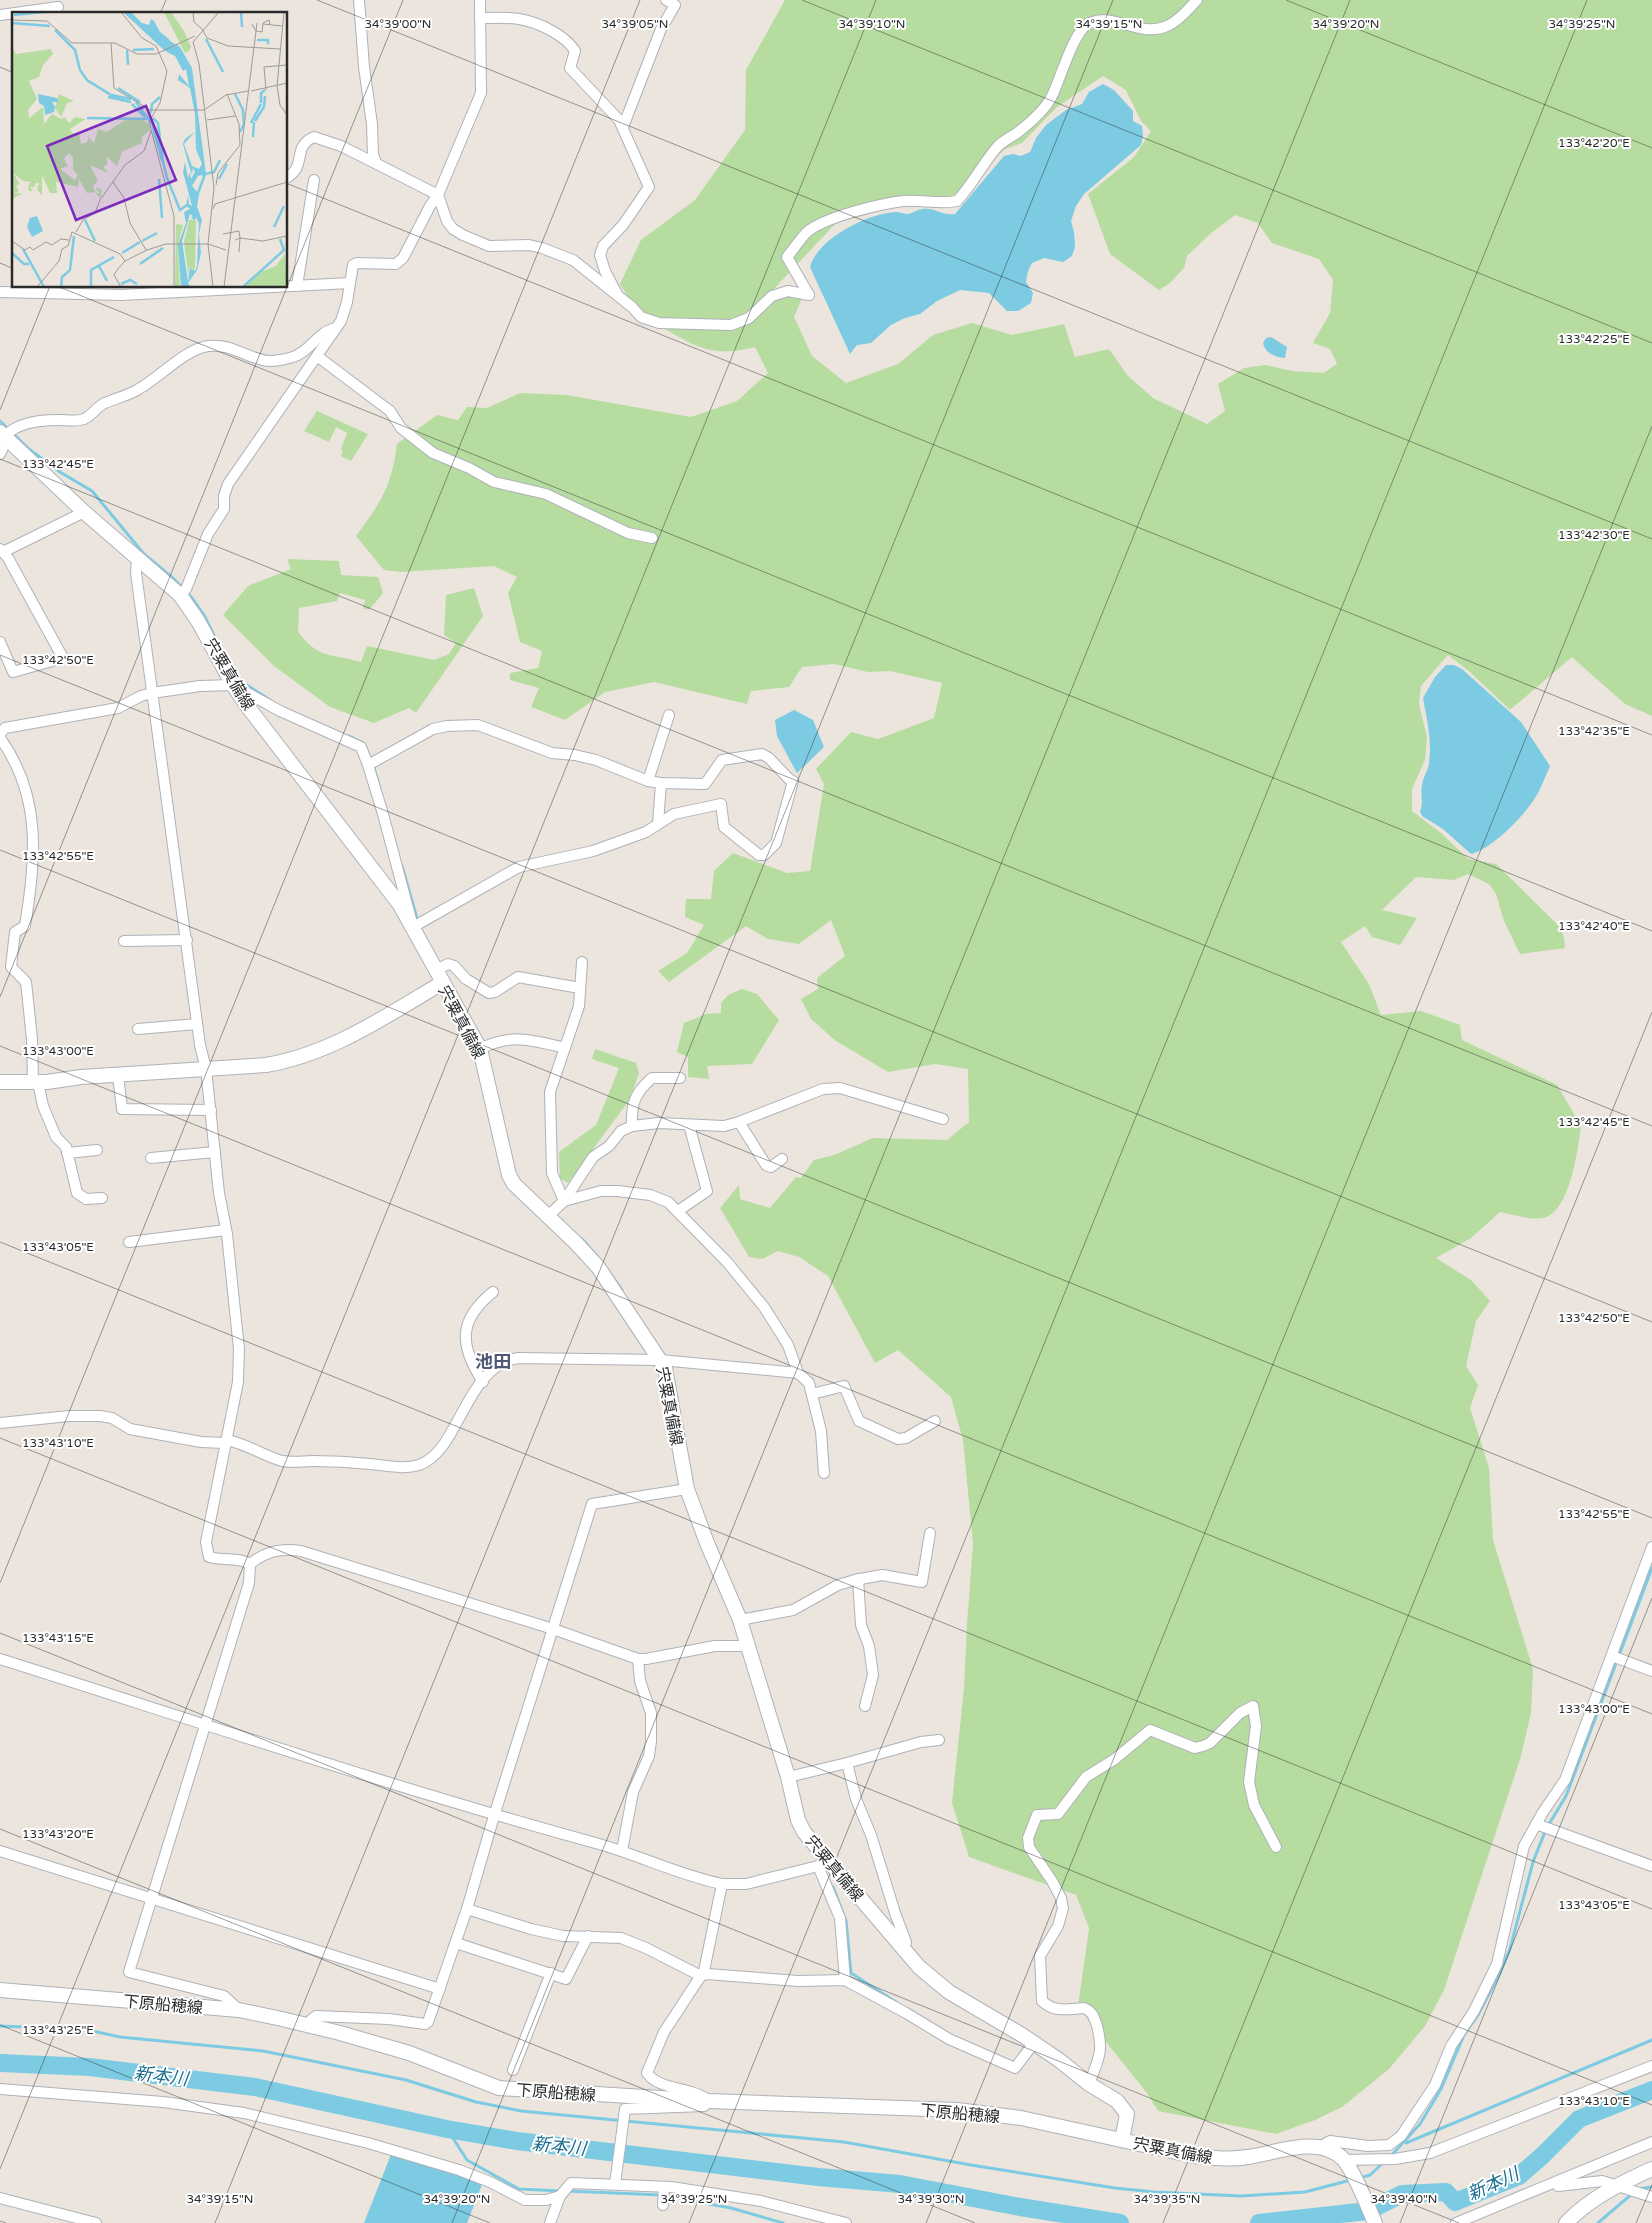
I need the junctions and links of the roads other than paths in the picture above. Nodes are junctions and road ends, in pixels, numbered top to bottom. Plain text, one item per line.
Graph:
1 (359, 0) edge
2 (480, 0) edge
3 (666, 0) edge
4 (1197, 0) edge
5 (58, 7) edge
6 (22, 12) edge
7 (480, 18) junction
8 (623, 128) junction
9 (377, 164) junction
10 (288, 176) edge
11 (314, 180) dead end
12 (438, 195) junction
13 (350, 283) junction
14 (288, 286) edge
15 (297, 286) junction
16 (258, 288) edge
17 (21, 289) edge
18 (0, 292) edge
19 (617, 295) junction
20 (336, 328) junction
21 (317, 356) junction
22 (6, 434) edge
23 (0, 454) edge
24 (84, 512) junction
25 (652, 538) dead end
26 (1, 550) edge
27 (137, 559) junction
28 (183, 592) junction
29 (0, 642) edge
30 (233, 686) junction
31 (152, 694) junction
32 (669, 715) dead end
33 (0, 736) edge
34 (371, 764) junction
35 (648, 781) junction
36 (661, 784) junction
37 (658, 824) junction
38 (417, 925) junction
39 (187, 940) junction
40 (124, 941) dead end
41 (582, 962) dead end
42 (438, 969) junction
43 (442, 983) junction
44 (580, 988) junction
45 (197, 1024) junction
46 (138, 1028) dead end
47 (565, 1048) junction
48 (480, 1049) junction
49 (206, 1069) junction
50 (118, 1075) junction
51 (680, 1078) dead end
52 (0, 1082) edge
53 (36, 1082) junction
54 (211, 1110) junction
55 (943, 1120) dead end
56 (739, 1122) junction
57 (689, 1125) junction
58 (632, 1126) junction
59 (96, 1150) dead end
60 (215, 1152) junction
61 (67, 1153) junction
62 (151, 1158) dead end
63 (782, 1159) dead end
64 (102, 1198) dead end
65 (564, 1202) junction
66 (678, 1211) junction
67 (548, 1216) junction
68 (226, 1230) junction
69 (129, 1242) dead end
70 (493, 1292) dead end
71 (661, 1360) junction
72 (798, 1373) junction
73 (483, 1382) junction
74 (812, 1394) junction
75 (935, 1421) dead end
76 (0, 1423) edge
77 (225, 1441) junction
78 (824, 1473) dead end
79 (688, 1489) junction
80 (930, 1533) dead end
81 (1652, 1547) edge
82 (250, 1564) junction
83 (858, 1579) junction
84 (743, 1619) junction
85 (553, 1629) junction
86 (746, 1646) junction
87 (1612, 1656) junction
88 (638, 1659) junction
89 (0, 1660) edge
90 (1652, 1671) edge
91 (865, 1706) dead end
92 (206, 1724) junction
93 (939, 1740) dead end
94 (847, 1763) junction
95 (788, 1778) junction
96 (494, 1816) junction
97 (1536, 1824) junction
98 (1276, 1846) dead end
99 (0, 1851) edge
100 (622, 1851) junction
101 (823, 1862) junction
102 (1652, 1866) edge
103 (722, 1884) junction
104 (153, 1899) junction
105 (467, 1909) junction
106 (588, 1936) junction
107 (456, 1943) junction
108 (904, 1951) junction
109 (551, 1973) junction
110 (701, 1976) junction
111 (845, 1980) junction
112 (440, 1989) junction
113 (0, 1990) edge
114 (239, 2010) junction
115 (310, 2024) junction
116 (1034, 2043) junction
117 (1652, 2066) edge
118 (513, 2070) dead end
119 (1089, 2084) junction
120 (0, 2089) edge
121 (709, 2101) junction
122 (1122, 2140) junction
123 (1652, 2142) edge
124 (1320, 2147) junction
125 (1348, 2166) junction
126 (1652, 2169) edge
127 (615, 2184) junction
128 (1616, 2185) junction
129 (1544, 2188) junction
130 (560, 2196) junction
131 (1652, 2197) edge
132 (0, 2198) edge
133 (96, 2223) edge
134 (550, 2223) edge
135 (846, 2223) edge
136 (1375, 2223) edge
137 (1456, 2223) edge
138 (1566, 2223) edge

1 - 9 street
2 - 7 street
3 - 8 street
4 - 19 street
5 - 6 street
7 - 8 street
7 - 12 street
8 - 19 street
9 - 10 street
9 - 12 street
11 - 15 street
12 - 13 street
12 - 19 street
13 - 15 street
13 - 20 street
14 - 15 street
16 - 17 street
17 - 18 street
20 - 21 street
20 - 22 street
21 - 25 street
21 - 28 street
22 - 23 street
22 - 24 main road, 宍粟真備線
24 - 26 street
24 - 27 main road, 宍粟真備線
26 - 29 street
27 - 28 main road, 宍粟真備線
27 - 31 street
28 - 30 main road, 宍粟真備線
30 - 31 street
30 - 34 street
30 - 38 main road, 宍粟真備線
31 - 33 street
31 - 39 street
32 - 35 street
33 - 53 street
34 - 35 street
34 - 38 street
35 - 36 street
36 - 37 street
36 - 37 street
37 - 38 street
38 - 42 main road, 宍粟真備線
39 - 40 street
39 - 45 street
41 - 44 street
42 - 43 main road, 宍粟真備線
42 - 44 street
43 - 48 main road, 宍粟真備線
43 - 49 main road
44 - 47 street
45 - 46 street
45 - 49 street
47 - 48 street
47 - 65 street
48 - 67 main road, 宍粟真備線
49 - 50 main road
49 - 54 street
50 - 53 main road
50 - 54 street
51 - 58 street
52 - 53 main road
53 - 61 street
54 - 60 street
55 - 56 street
56 - 57 street
56 - 63 street
57 - 58 street
57 - 66 street
58 - 65 street
59 - 61 street
60 - 62 street
60 - 68 street
61 - 64 street
65 - 66 street
65 - 67 street
66 - 72 street
67 - 71 main road, 宍粟真備線
68 - 69 street
68 - 77 street
70 - 73 street
71 - 72 street
71 - 73 street
71 - 79 main road, 宍粟真備線
72 - 74 street
73 - 77 street
74 - 75 street
74 - 78 street
76 - 77 street
77 - 82 street
79 - 84 main road, 宍粟真備線
79 - 85 street
80 - 83 street
81 - 87 street
82 - 85 street
82 - 92 street
83 - 84 street
83 - 91 street
84 - 86 main road, 宍粟真備線
85 - 88 street
85 - 96 street
86 - 88 street
86 - 95 main road, 宍粟真備線
87 - 90 street
87 - 97 street
88 - 100 street
89 - 92 street
92 - 96 street
92 - 104 street
93 - 94 street
94 - 95 street
94 - 108 street
95 - 101 main road, 宍粟真備線
96 - 100 street
96 - 105 street
97 - 102 street
97 - 124 street
98 - 119 street
99 - 104 street
100 - 103 street
101 - 103 street
101 - 108 main road, 宍粟真備線
101 - 111 street
103 - 110 street
104 - 112 street
104 - 114 street
105 - 106 street
105 - 107 street
106 - 109 street
106 - 110 street
107 - 109 street
107 - 112 street
108 - 116 main road, 宍粟真備線
109 - 118 street
110 - 111 street
110 - 121 street
111 - 116 street
112 - 115 street
113 - 114 main road, 下原船穂線
114 - 115 main road, 下原船穂線
115 - 121 main road, 下原船穂線
116 - 119 main road, 宍粟真備線
117 - 125 street
119 - 122 main road, 宍粟真備線
120 - 130 street
121 - 122 main road, 下原船穂線
121 - 127 street
122 - 124 main road, 宍粟真備線
123 - 129 street
124 - 125 main road
125 - 136 main road
126 - 128 main road
127 - 130 street
127 - 135 street
128 - 129 street
128 - 131 street
128 - 138 main road
129 - 137 street
130 - 134 street
132 - 133 street

